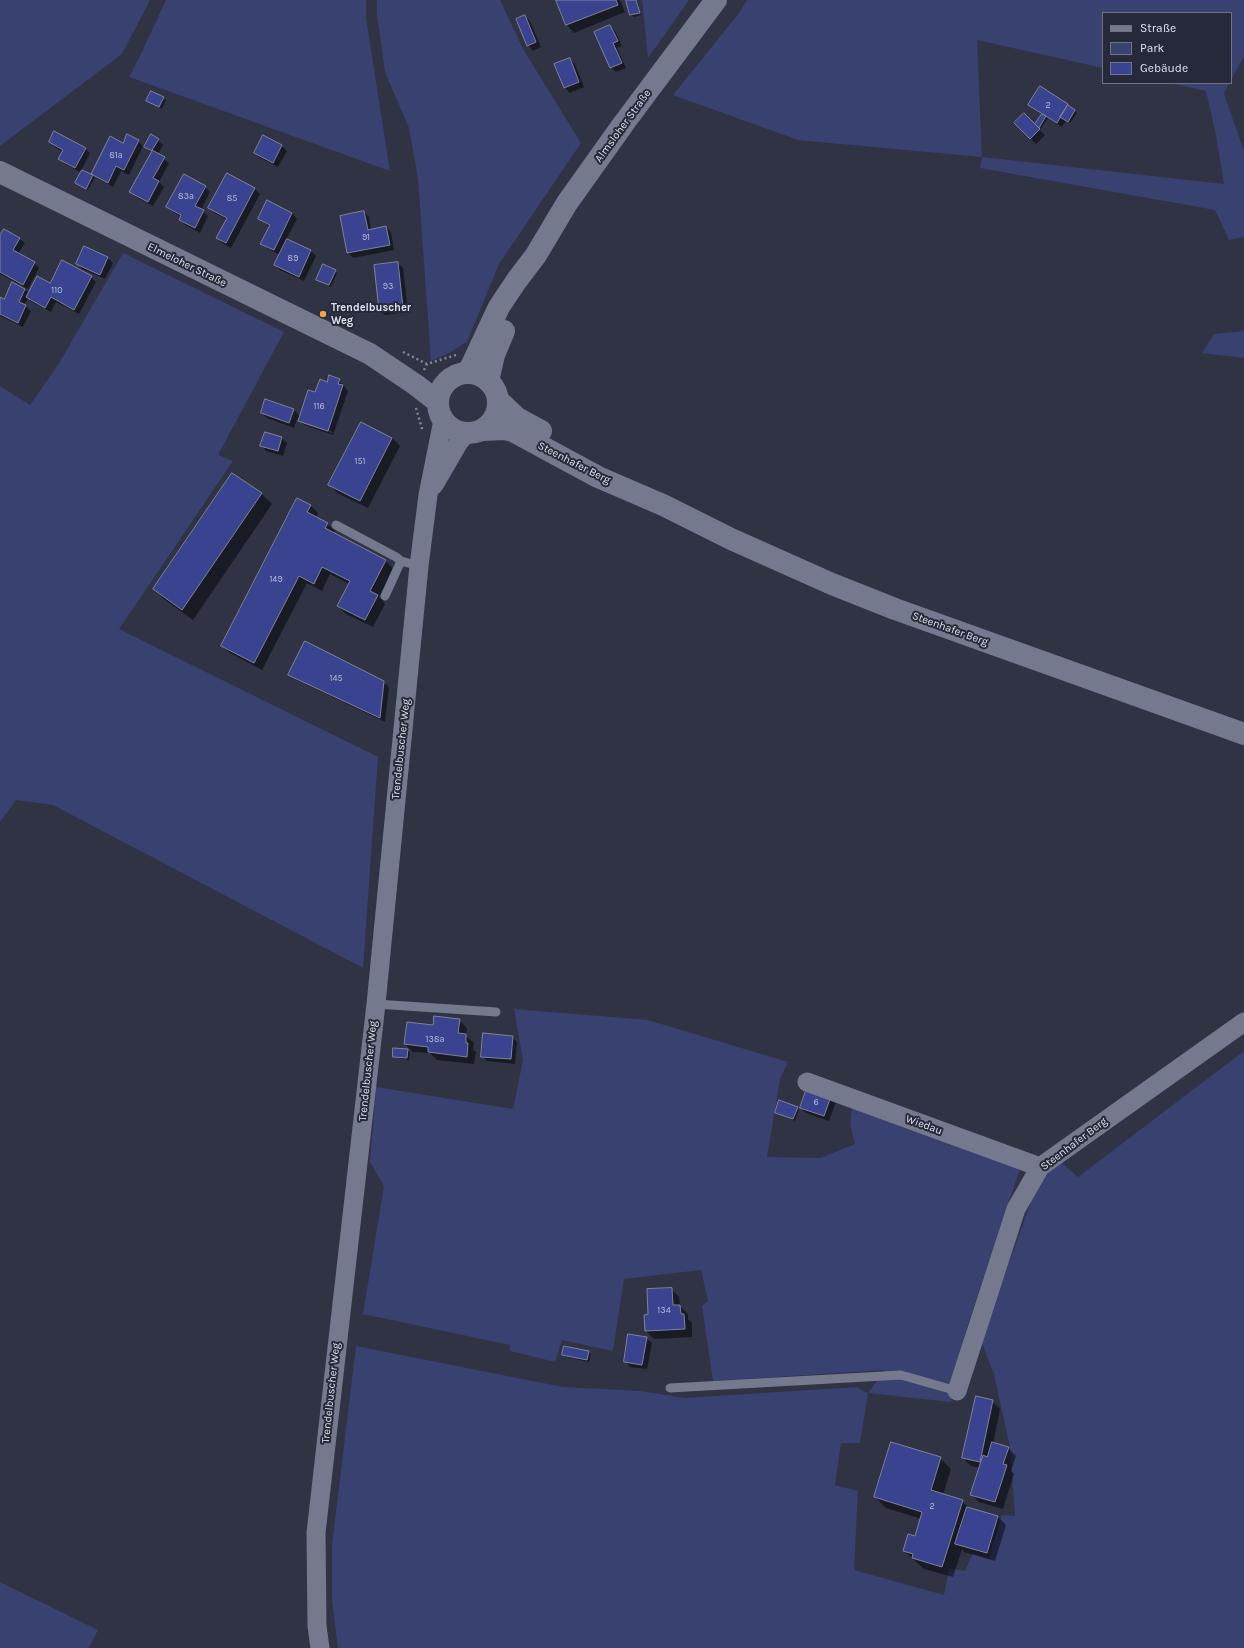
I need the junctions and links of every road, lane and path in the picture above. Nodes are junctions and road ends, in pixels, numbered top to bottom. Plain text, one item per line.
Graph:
1 (716, 0) edge
2 (0, 172) edge
3 (536, 256) junction
4 (374, 357) junction
5 (460, 376) junction
6 (488, 380) junction
7 (498, 400) junction
8 (441, 411) junction
9 (475, 431) junction
10 (428, 495) junction
11 (663, 505) junction
12 (336, 525) dead end
13 (410, 564) junction
14 (385, 596) dead end
15 (1244, 734) edge
16 (376, 1004) junction
17 (496, 1012) dead end
18 (1244, 1022) edge
19 (807, 1082) dead end
20 (1040, 1167) junction
21 (670, 1388) dead end
22 (957, 1391) joint
23 (320, 1648) edge

1 - 3 street, Almsloher Straße
2 - 4 street, Elmeloher Straße
3 - 5 street, Almsloher Straße
3 - 6 street, Almsloher Straße
4 - 5 street, Elmeloher Straße
4 - 8 street, Elmeloher Straße
5 - 6 street
5 - 8 street
6 - 7 street
7 - 9 street
7 - 11 street, Steenhafer Berg
8 - 9 street
8 - 10 street, Trendelbuscher Weg
9 - 10 street, Trendelbuscher Weg
9 - 11 street, Steenhafer Berg
10 - 13 street, Trendelbuscher Weg
11 - 15 street, Steenhafer Berg
12 - 13 lane
13 - 14 lane
13 - 16 street, Trendelbuscher Weg
16 - 17 lane
16 - 23 street, Trendelbuscher Weg
18 - 20 street, Steenhafer Berg
19 - 20 street, Wiedau
20 - 22 street, Steenhafer Berg
21 - 22 lane

